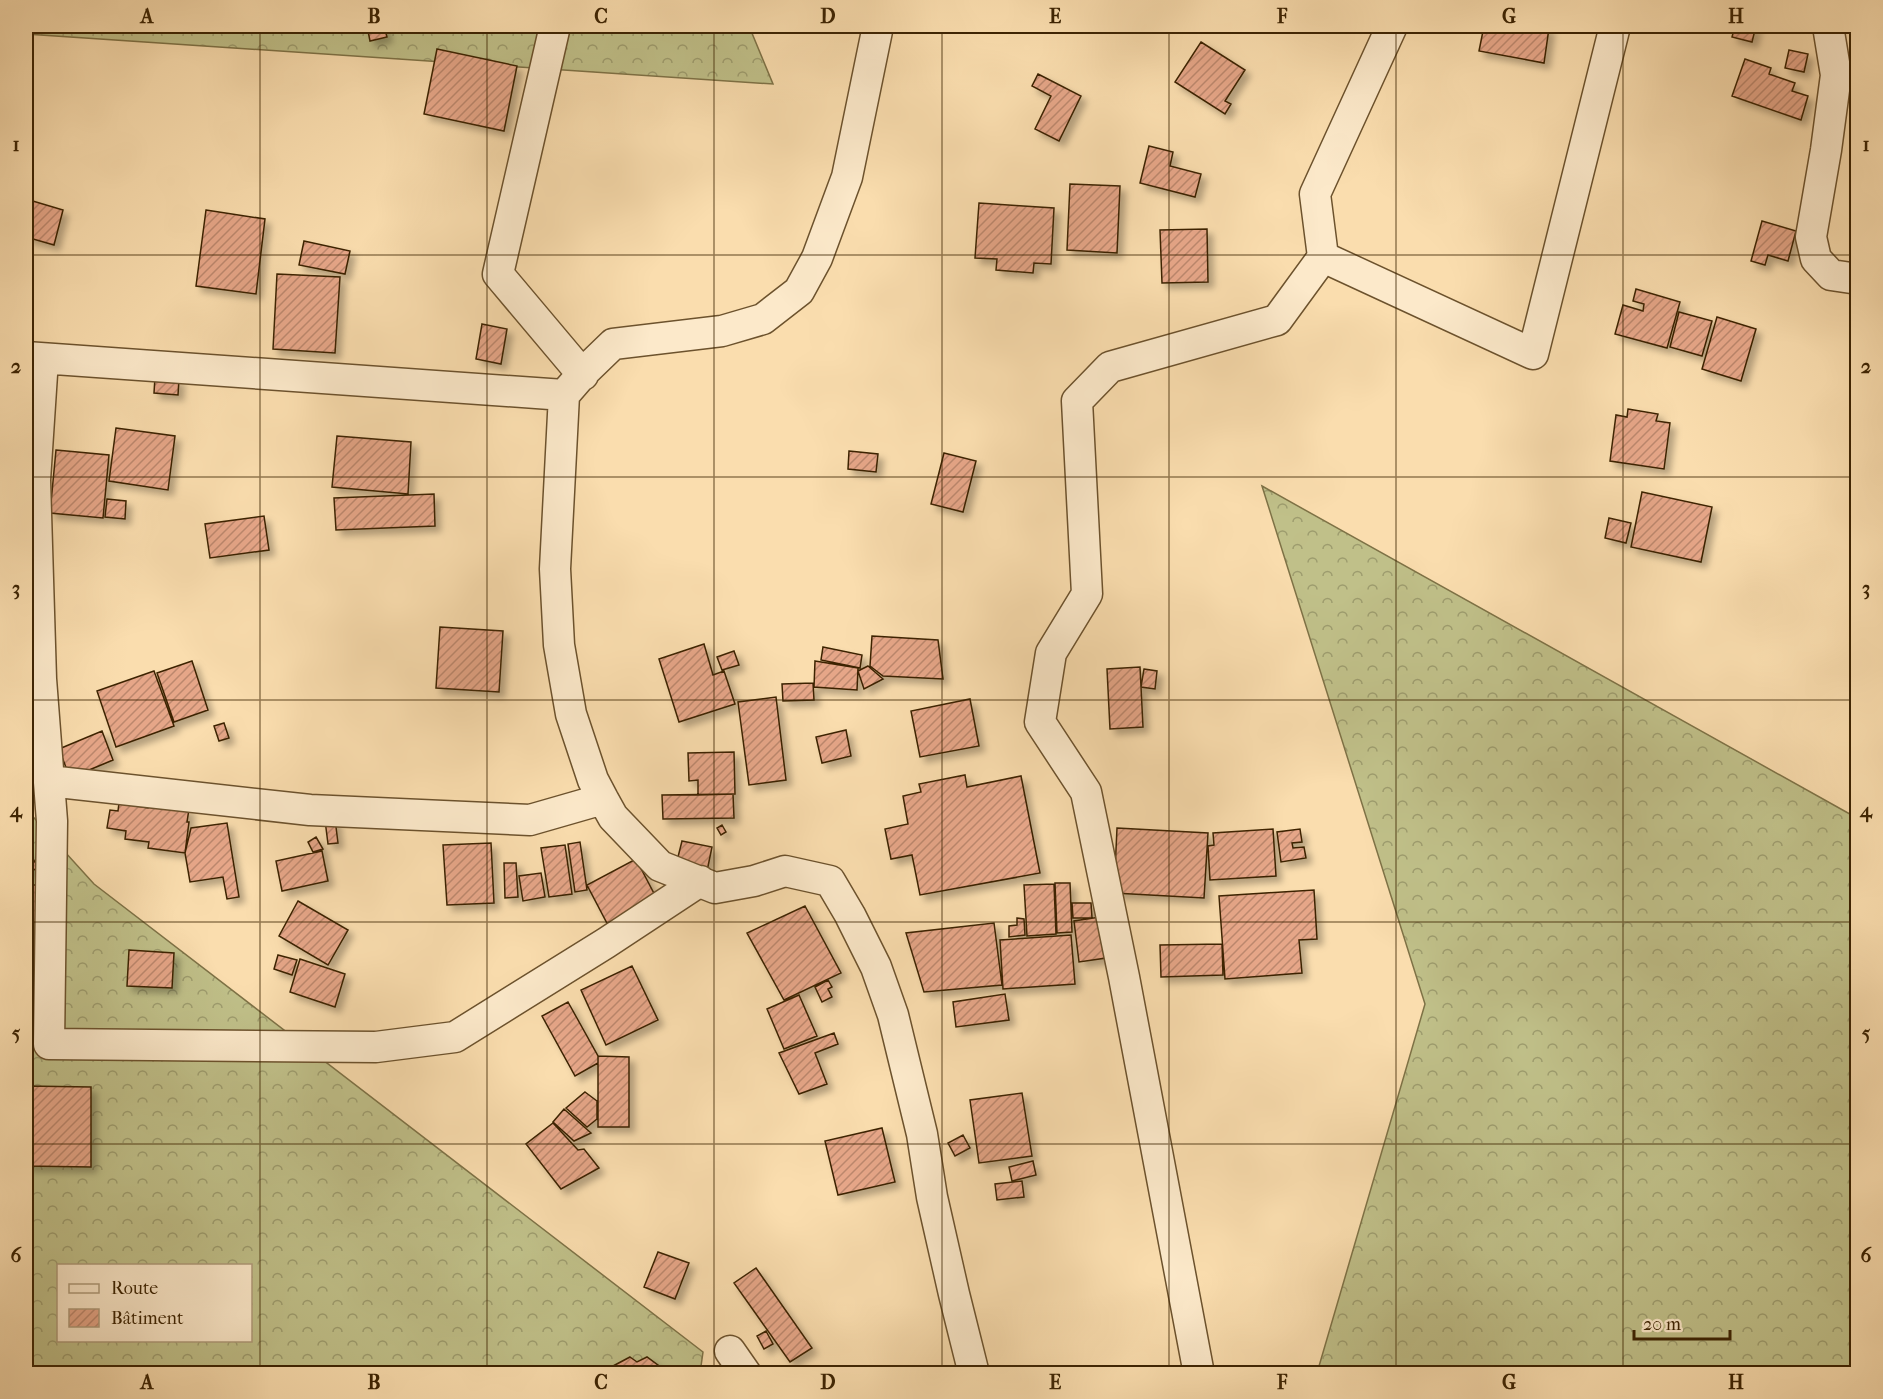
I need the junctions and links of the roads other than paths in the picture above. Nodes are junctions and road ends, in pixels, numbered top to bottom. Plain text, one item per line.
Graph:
1 (555, 26) edge
2 (879, 26) edge
3 (1392, 26) edge
4 (1615, 26) edge
5 (1828, 26) edge
6 (1323, 257) junction
7 (1857, 279) edge
8 (34, 358) edge
9 (574, 385) junction
10 (49, 781) junction
11 (603, 799) junction
12 (700, 882) junction
13 (974, 1374) edge
14 (1199, 1374) edge

1 - 9 street
2 - 9 street
3 - 6 street
4 - 6 street
5 - 7 street
6 - 14 street
8 - 9 street
8 - 10 street
9 - 11 street
10 - 11 street
10 - 12 street
11 - 12 street
12 - 13 street

